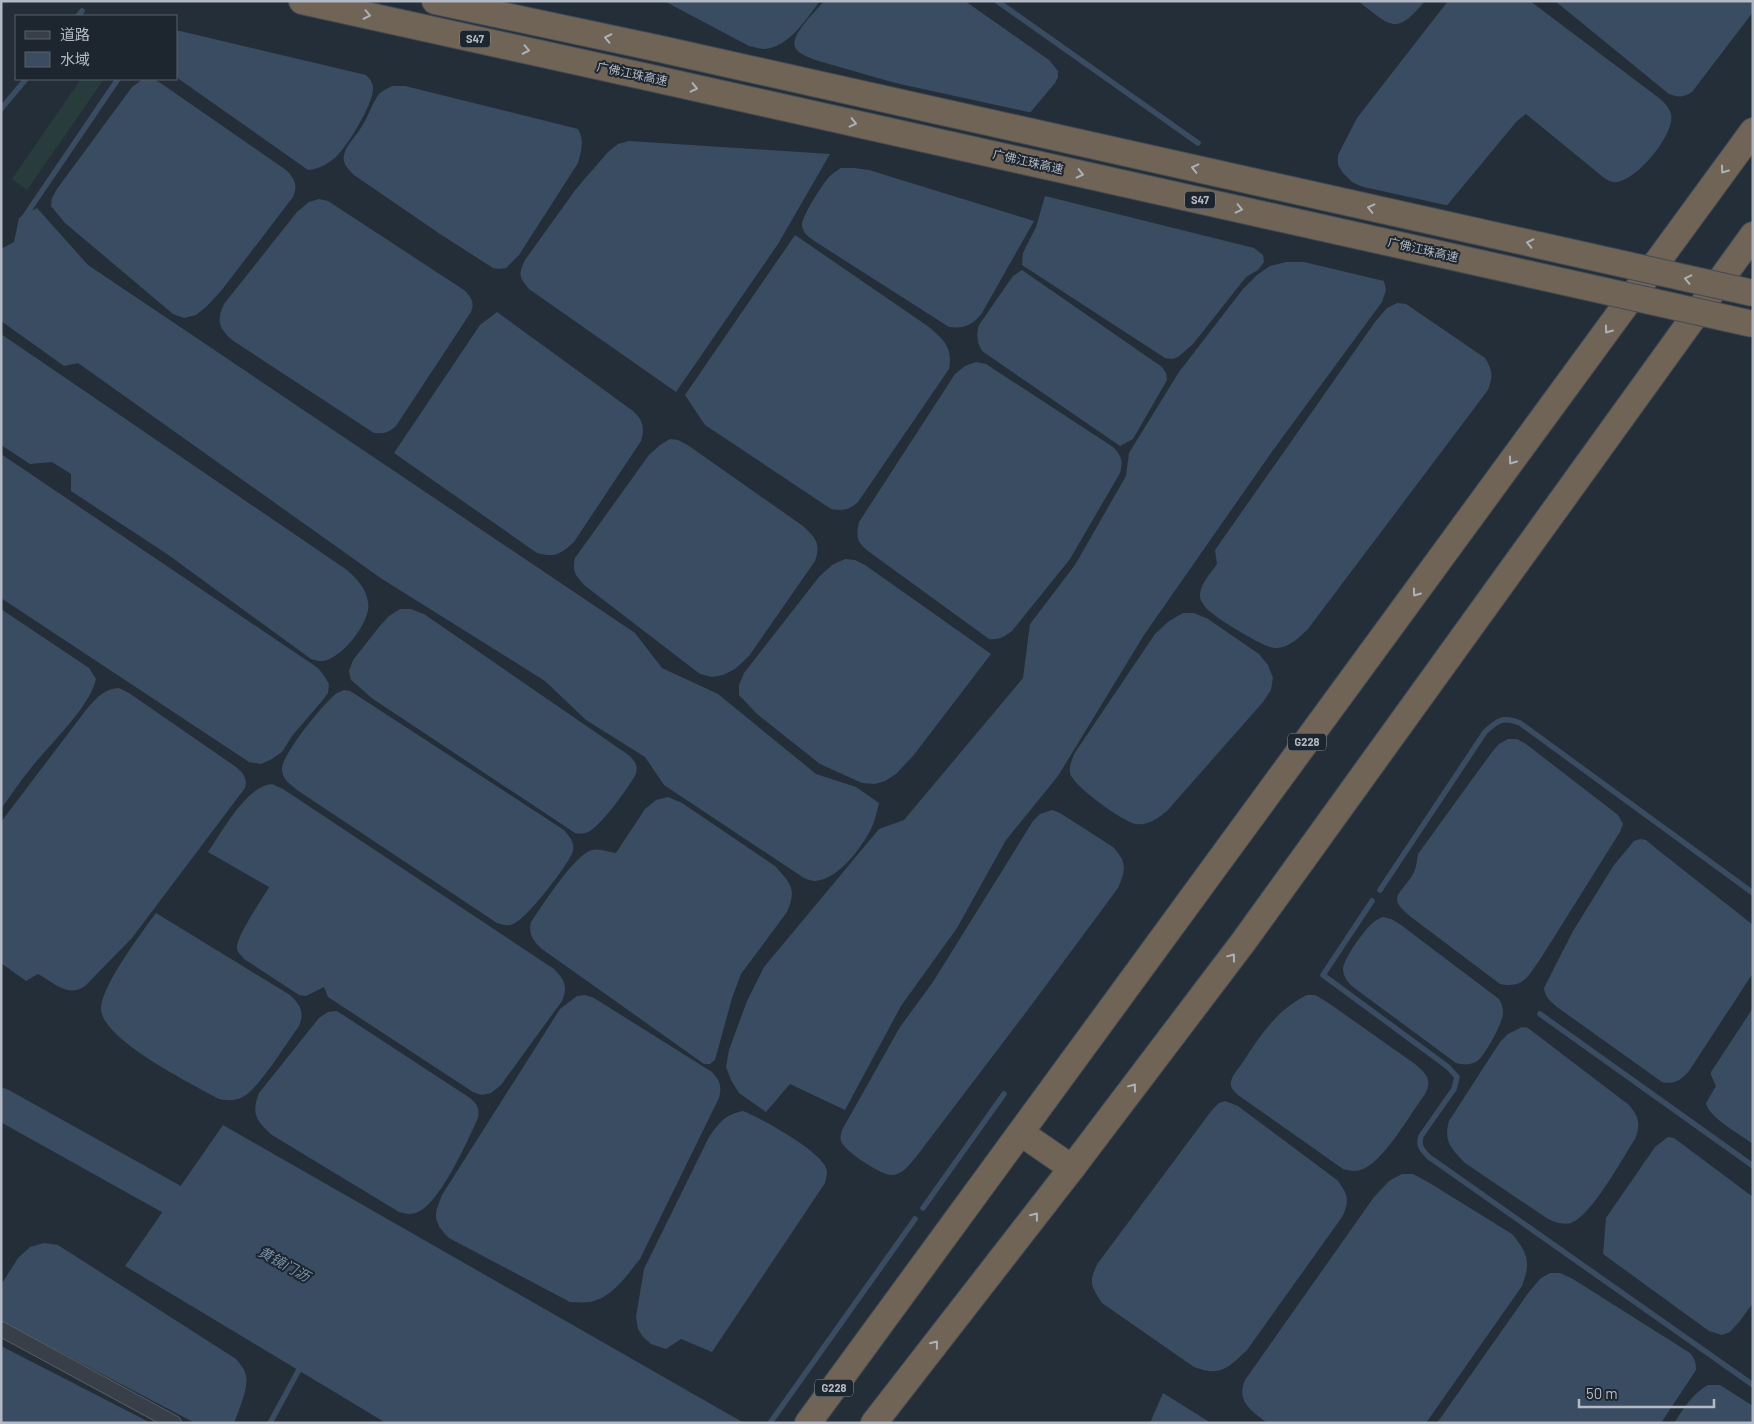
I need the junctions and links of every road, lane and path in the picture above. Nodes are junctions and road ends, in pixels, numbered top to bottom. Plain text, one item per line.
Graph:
1 (302, 1) edge
2 (435, 1) edge
3 (1753, 131) edge
4 (1753, 235) edge
5 (1753, 293) edge
6 (1753, 324) edge
7 (1021, 1133) junction
8 (1072, 1168) junction
9 (1, 1329) edge
10 (174, 1423) edge
11 (808, 1423) edge
12 (874, 1423) edge

1 -> 6 highway, 广佛江珠高速 / S47, bridge
5 -> 2 highway, S47, bridge
3 -> 7 highway, G228
8 -> 4 highway
7 - 8 highway
7 - 11 highway, G228
12 -> 8 highway
9 - 10 street

